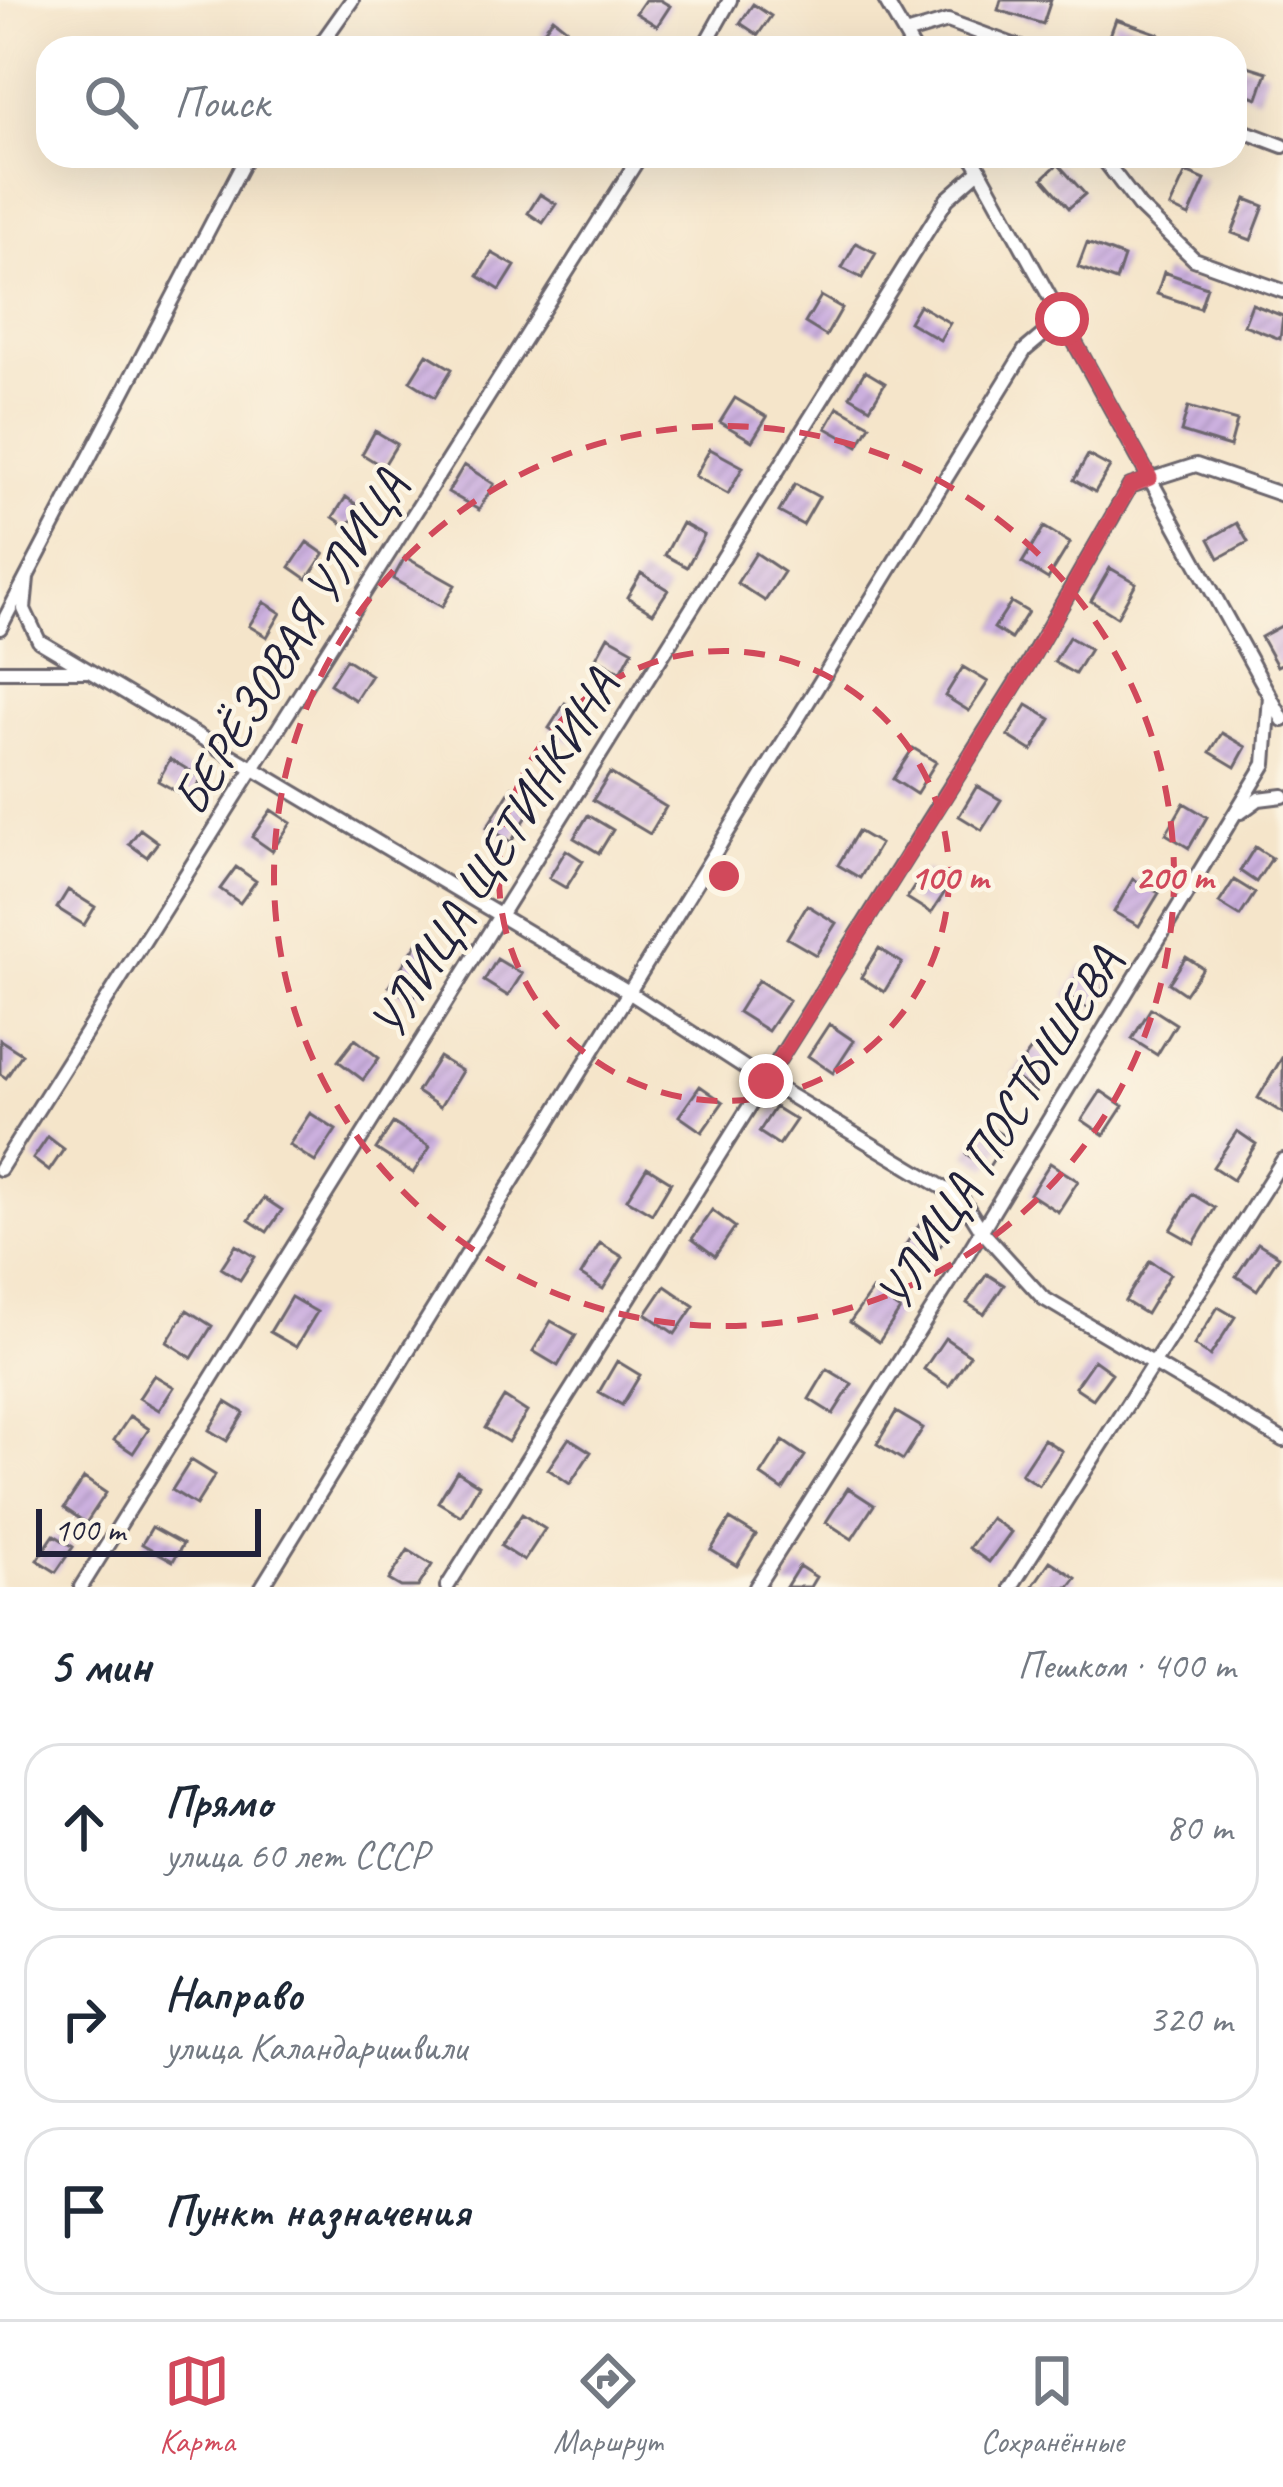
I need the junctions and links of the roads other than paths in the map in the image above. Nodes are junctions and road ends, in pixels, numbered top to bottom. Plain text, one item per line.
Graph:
1 (352, 0) edge
2 (730, 0) edge
3 (885, 0) edge
4 (905, 34) joint
5 (326, 36) edge
6 (710, 36) edge
7 (987, 36) edge
8 (1247, 132) edge
9 (1283, 146) edge
10 (241, 168) edge
11 (632, 168) edge
12 (1110, 168) edge
13 (980, 170) joint
14 (1283, 291) edge
15 (1062, 319) junction
16 (1150, 478) junction
17 (1283, 495) edge
18 (27, 578) junction
19 (0, 628) edge
20 (0, 671) edge
21 (88, 671) junction
22 (1270, 696) junction
23 (1283, 720) edge
24 (256, 767) junction
25 (1283, 796) edge
26 (1233, 818) junction
27 (501, 916) junction
28 (627, 991) junction
29 (766, 1081) junction
30 (1283, 1160) edge
31 (0, 1169) edge
32 (982, 1231) junction
33 (1153, 1365) junction
34 (1283, 1440) edge
35 (81, 1587) edge
36 (262, 1587) edge
37 (447, 1587) edge
38 (756, 1587) edge
39 (1011, 1587) edge

1 - 5 street
2 - 6 street
3 - 4 street
4 - 7 street
8 - 9 street
10 - 18 street
11 - 24 street, БЕРЁЗОВАЯ УЛИЦА
12 - 14 street
13 - 15 street
13 - 27 street, УЛИЦА ЩЕТИНКИНА
15 - 16 street
15 - 28 street
16 - 17 street
16 - 22 street
16 - 29 street
18 - 19 street
18 - 21 street
20 - 21 street
21 - 24 street
22 - 23 street
22 - 26 street, УЛИЦА ПОСТЫШЕВА
24 - 27 street
24 - 31 street, БЕРЁЗОВАЯ УЛИЦА
25 - 26 street
26 - 32 street, УЛИЦА ПОСТЫШЕВА
27 - 28 street
27 - 35 street, УЛИЦА ЩЕТИНКИНА
28 - 29 street
28 - 36 street
29 - 32 street
29 - 37 street
30 - 33 street
32 - 33 street
32 - 38 street, УЛИЦА ПОСТЫШЕВА
33 - 34 street
33 - 39 street

